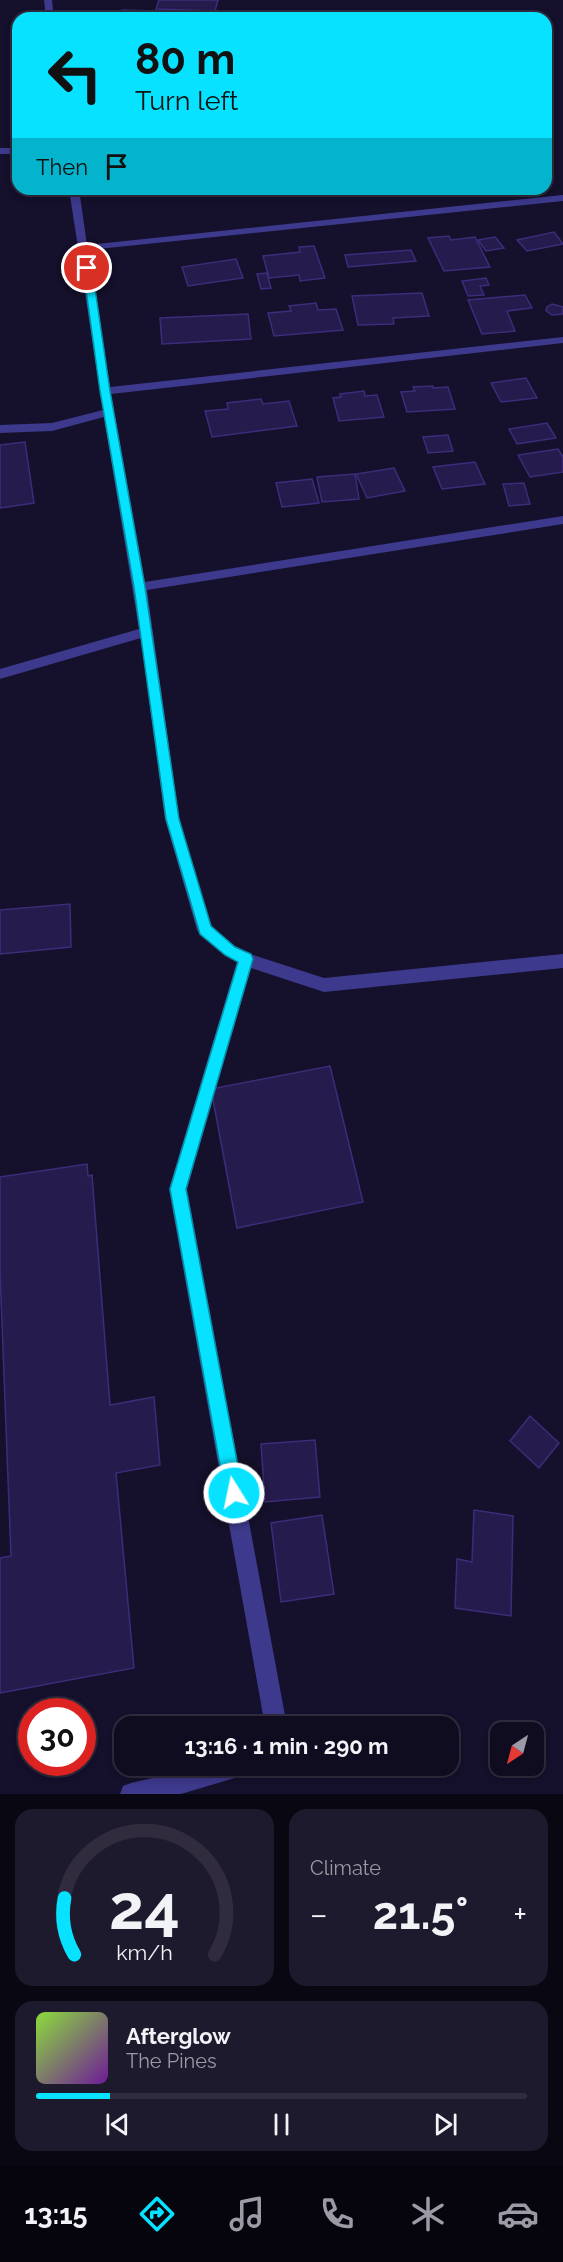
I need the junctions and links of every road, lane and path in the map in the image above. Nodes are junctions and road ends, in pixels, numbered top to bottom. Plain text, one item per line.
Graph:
1 (75, 195) edge
2 (563, 198) edge
3 (84, 248) junction
4 (563, 340) edge
5 (105, 391) junction
6 (109, 412) junction
7 (0, 429) edge
8 (563, 520) edge
9 (140, 587) junction
10 (146, 632) junction
11 (0, 674) edge
12 (246, 959) junction
13 (563, 961) edge
14 (274, 1716) edge
15 (206, 1776) edge
16 (130, 1794) edge

1 - 3 street
2 - 3 street
3 - 5 street
4 - 5 street
5 - 6 street
6 - 7 street
6 - 9 street
8 - 9 street
9 - 10 street
10 - 11 street
10 - 12 street
12 - 13 street
12 - 14 street
15 - 16 street

